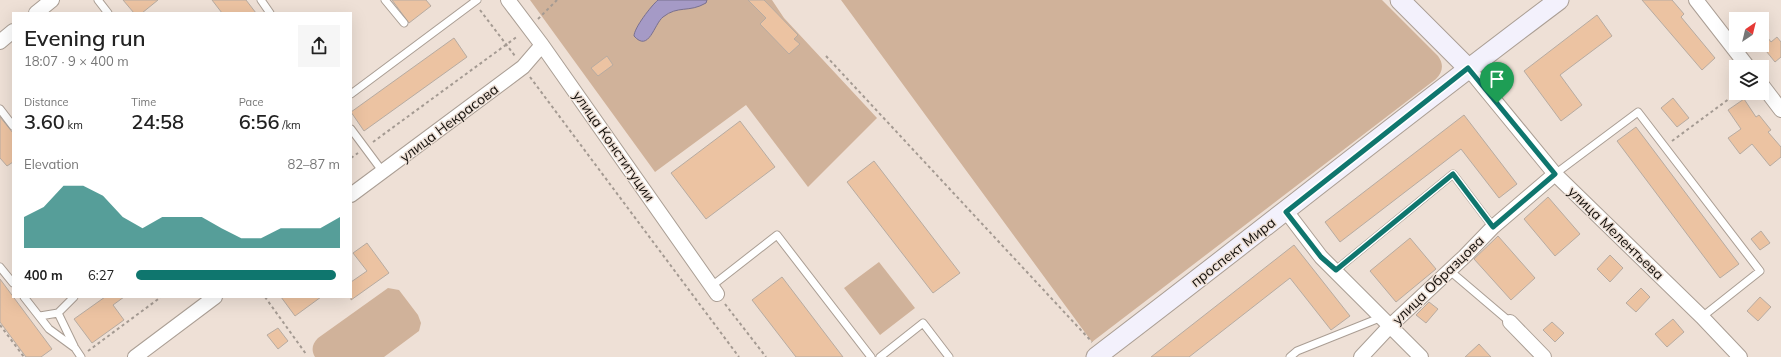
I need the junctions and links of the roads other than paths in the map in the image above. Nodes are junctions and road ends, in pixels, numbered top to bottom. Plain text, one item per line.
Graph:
1 (52, 0) edge
2 (98, 0) edge
3 (261, 0) edge
4 (385, 0) edge
5 (508, 0) edge
6 (1400, 0) edge
7 (1559, 0) edge
8 (1696, 0) edge
9 (475, 1) edge
10 (37, 12) edge
11 (107, 12) edge
12 (269, 12) edge
13 (404, 23) dead end
14 (12, 32) edge
15 (0, 42) edge
16 (542, 45) junction
17 (1743, 60) edge
18 (1468, 68) junction
19 (352, 93) edge
20 (1769, 94) edge
21 (0, 109) edge
22 (1781, 110) edge
23 (12, 125) edge
24 (352, 129) edge
25 (383, 172) junction
26 (1555, 174) junction
27 (352, 194) edge
28 (1286, 212) junction
29 (1493, 227) junction
30 (0, 266) edge
31 (1336, 270) junction
32 (1450, 271) junction
33 (12, 282) edge
34 (715, 289) joint
35 (25, 298) edge
36 (73, 298) edge
37 (214, 298) edge
38 (58, 313) junction
39 (40, 316) junction
40 (1702, 317) junction
41 (1386, 321) junction
42 (1510, 322) joint
43 (75, 348) junction
44 (1099, 355) edge
45 (81, 357) edge
46 (135, 357) edge
47 (871, 357) edge
48 (880, 357) edge
49 (949, 357) edge
50 (1290, 357) edge
51 (1361, 357) edge
52 (1421, 357) edge
53 (1544, 357) edge
54 (1740, 357) edge

1 - 10 street
2 - 11 lane
3 - 12 lane
4 - 13 lane
5 - 16 street, улица Конституции
6 - 18 street, улица Мелентьева
7 - 18 street, проспект Мира
8 - 17 street
9 - 19 lane
14 - 15 street
16 - 25 street, улица Некрасова
16 - 34 street, улица Конституции
18 - 26 street, улица Мелентьева
18 - 28 street, проспект Мира
20 - 22 street
21 - 23 lane
24 - 25 lane
25 - 27 street, улица Некрасова
26 - 29 street, улица Образцова
26 - 40 street, улица Мелентьева
26 - 40 lane
28 - 31 street
28 - 44 street, проспект Мира
29 - 31 lane
29 - 32 street, улица Образцова
30 - 33 lane
31 - 41 street
32 - 41 street, улица Образцова
32 - 42 lane
34 - 47 lane
35 - 39 lane
36 - 38 lane
37 - 46 street
38 - 39 lane
38 - 43 lane
39 - 43 lane
40 - 54 street, улица Мелентьева
41 - 50 lane
41 - 51 street, улица Образцова
41 - 52 street
42 - 53 street
43 - 45 lane
48 - 49 lane

